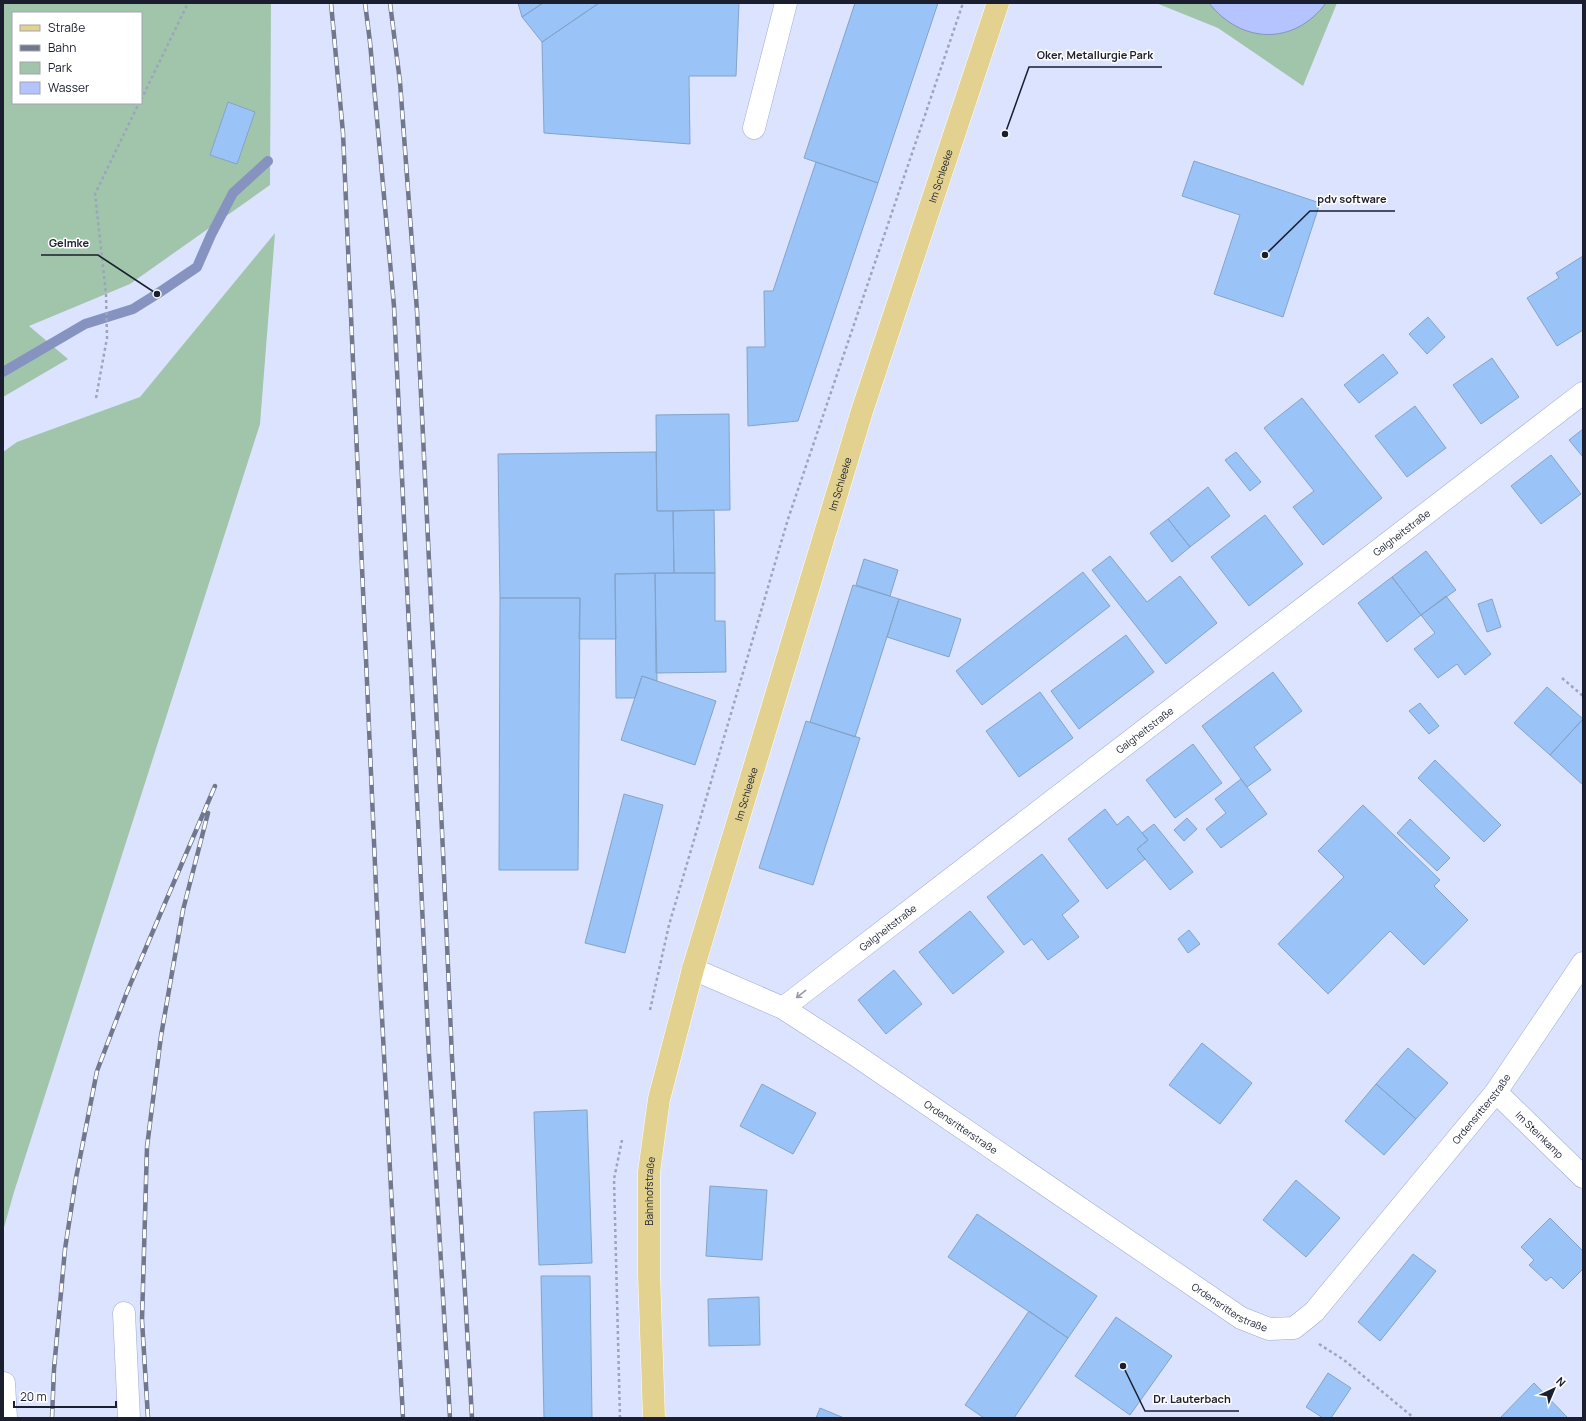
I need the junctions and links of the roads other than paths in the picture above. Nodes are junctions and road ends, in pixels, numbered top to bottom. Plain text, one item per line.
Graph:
1 (786, 3) edge
2 (998, 3) edge
3 (754, 128) dead end
4 (1583, 393) edge
5 (1583, 963) edge
6 (692, 969) junction
7 (783, 1008) junction
8 (1496, 1092) junction
9 (1583, 1177) edge
10 (124, 1313) dead end
11 (4, 1382) edge
12 (6, 1418) edge
13 (129, 1418) edge
14 (654, 1418) edge

1 - 3 street
2 - 6 main road, Im Schleeke
4 -> 7 street, Galgheitstraße
5 - 8 street, Ordensritterstraße
6 - 7 street
6 - 14 main road, Bahnhofstraße
7 - 8 street, Ordensritterstraße
8 - 9 street, Im Steinkamp
10 - 13 street
11 - 12 street

